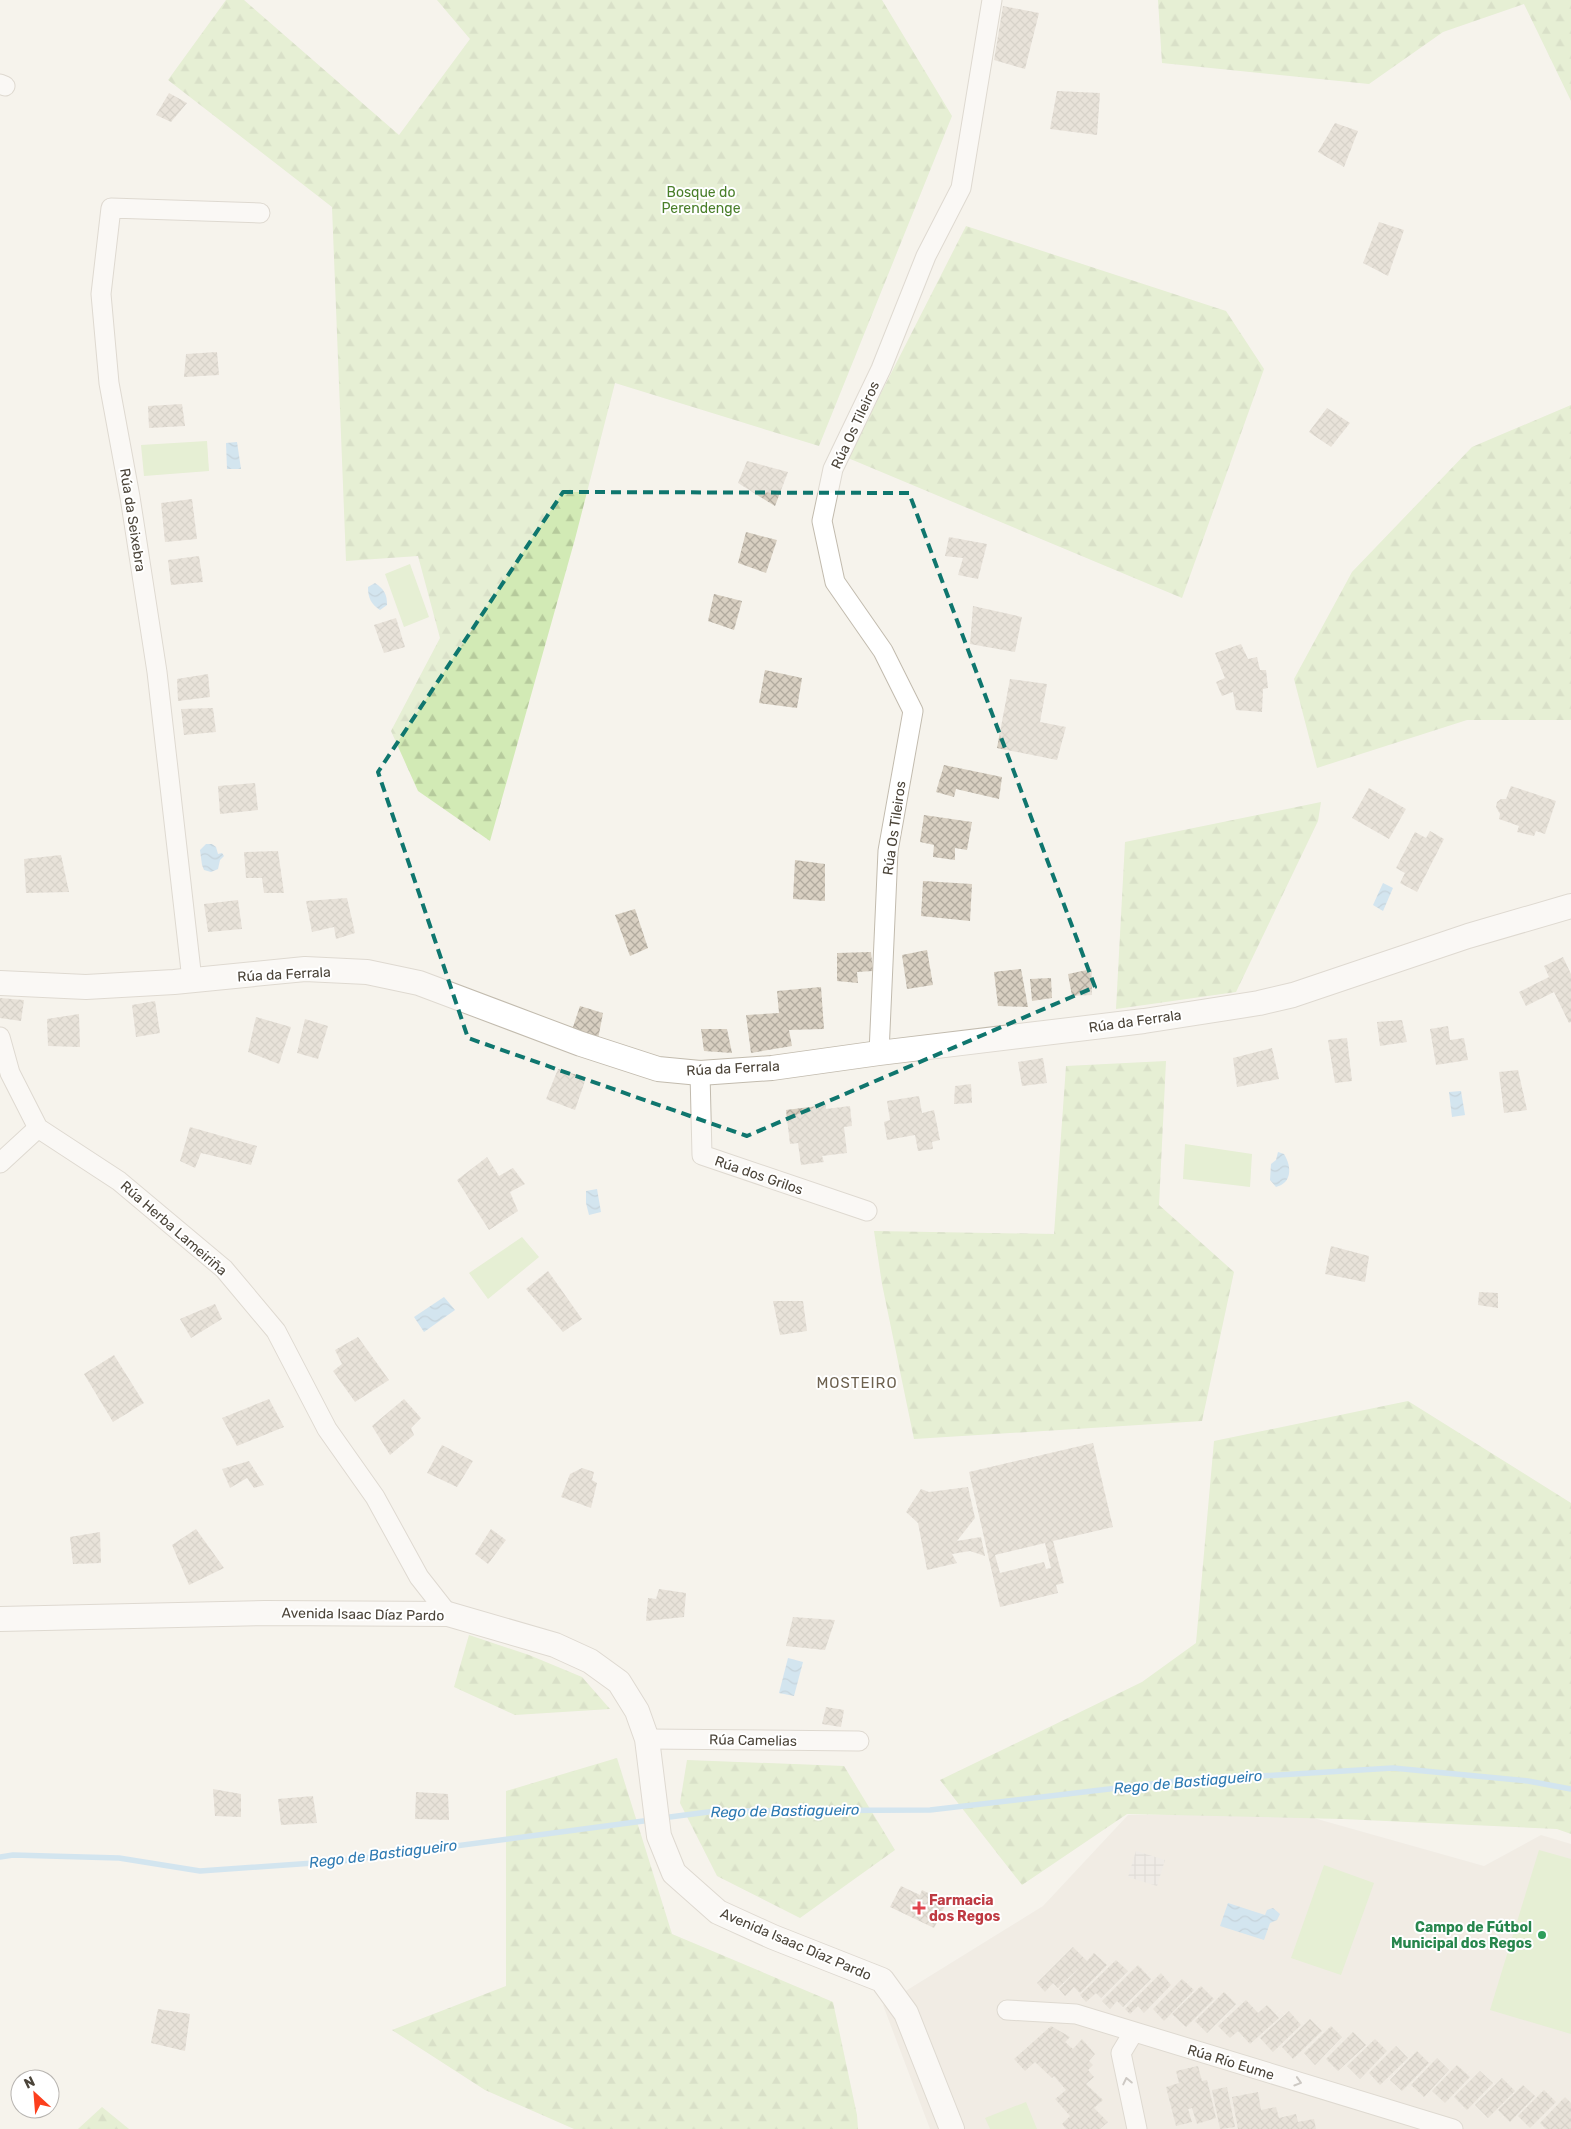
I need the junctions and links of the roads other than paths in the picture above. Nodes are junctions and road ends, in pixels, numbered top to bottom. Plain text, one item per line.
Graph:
1 (992, 0) edge
2 (260, 213) dead end
3 (1571, 906) edge
4 (192, 980) junction
5 (0, 983) edge
6 (0, 1037) edge
7 (879, 1053) junction
8 (700, 1073) junction
9 (38, 1128) junction
10 (0, 1163) edge
11 (866, 1211) dead end
12 (448, 1614) junction
13 (0, 1619) edge
14 (647, 1739) junction
15 (859, 1741) dead end
16 (1007, 2010) dead end
17 (1134, 2033) junction
18 (952, 2129) edge
19 (1138, 2129) edge
20 (1453, 2129) edge

1 - 7 street, Rúa Os Tileiros
2 - 4 street, Rúa da Seixebra
3 - 7 street, Rúa da Ferrala
4 - 5 street, Rúa da Ferrala
4 - 8 street, Rúa da Ferrala
6 - 9 street
7 - 8 street, Rúa da Ferrala
8 - 11 street, Rúa dos Grilos
9 - 10 street
9 - 12 street, Rúa Herba Lameiriña
12 - 13 street, Avenida Isaac Díaz Pardo
12 - 14 street, Avenida Isaac Díaz Pardo
14 - 15 street, Rúa Camelias
14 - 18 street, Avenida Isaac Díaz Pardo
16 - 17 street, Rúa Río Eume
19 -> 17 street
17 -> 20 street, Rúa Río Eume

